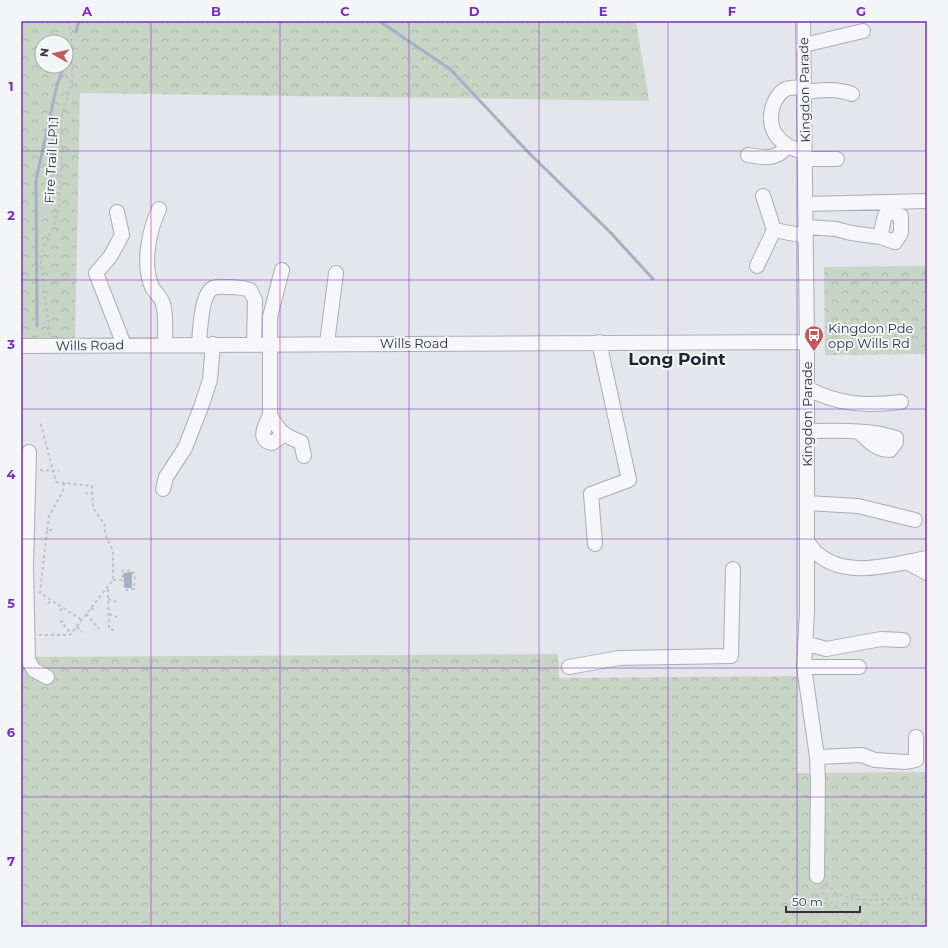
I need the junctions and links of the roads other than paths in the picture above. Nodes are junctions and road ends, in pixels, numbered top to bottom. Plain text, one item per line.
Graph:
1 (804, 21) edge
2 (863, 31) dead end
3 (804, 45) junction
4 (804, 90) junction
5 (852, 94) dead end
6 (787, 147) junction
7 (748, 155) dead end
8 (805, 156) junction
9 (837, 159) dead end
10 (763, 196) dead end
11 (927, 201) edge
12 (806, 204) junction
13 (158, 209) dead end
14 (117, 212) dead end
15 (774, 230) junction
16 (806, 232) junction
17 (880, 237) dead end
18 (757, 266) dead end
19 (282, 270) dead end
20 (336, 273) dead end
21 (599, 342) junction
22 (808, 342) junction
23 (327, 343) junction
24 (206, 344) junction
25 (254, 344) junction
26 (271, 344) junction
27 (124, 345) junction
28 (165, 345) junction
29 (21, 346) edge
30 (807, 388) junction
31 (901, 402) dead end
32 (807, 431) junction
33 (860, 433) dead end
34 (29, 452) dead end
35 (304, 456) dead end
36 (163, 489) dead end
37 (807, 503) junction
38 (915, 520) dead end
39 (807, 541) junction
40 (594, 544) dead end
41 (927, 558) edge
42 (907, 562) junction
43 (732, 569) dead end
44 (927, 573) edge
45 (903, 640) dead end
46 (805, 643) junction
47 (569, 667) dead end
48 (804, 667) junction
49 (859, 667) dead end
50 (47, 677) dead end
51 (916, 737) dead end
52 (817, 757) junction
53 (817, 876) road end

1 - 3 street, Kingdon Parade
2 - 3 street
3 - 4 street, Kingdon Parade
4 - 5 street
4 - 6 street
4 - 8 street, Kingdon Parade
6 - 7 street
6 - 8 street
8 - 9 street
8 - 12 street, Kingdon Parade
10 - 15 street
11 - 12 street
12 - 16 street, Kingdon Parade
13 - 28 street
14 - 27 street
15 - 16 street
15 - 18 street
16 - 17 street
16 - 22 street, Kingdon Parade
19 - 26 street
20 - 23 street
21 - 22 street, Wills Road
21 - 23 street, Wills Road
21 - 40 street
22 - 30 street, Kingdon Parade
23 - 26 street, Wills Road
24 - 25 street, Wills Road
24 - 25 street
24 - 28 street, Wills Road
24 - 36 street
25 - 26 street, Wills Road
26 - 35 street
27 - 28 street, Wills Road
27 - 29 street, Wills Road
30 - 31 street
30 - 32 street, Kingdon Parade
32 - 33 street
32 - 37 street, Kingdon Parade
34 - 50 street
37 - 38 street
37 - 39 street, Kingdon Parade
39 - 42 street
39 - 46 street, Kingdon Parade
41 - 42 street
42 - 44 street
43 - 47 street
45 - 46 street
46 - 48 street, Kingdon Parade
48 - 49 street
48 - 52 street, Kingdon Parade
51 - 52 street
52 - 53 street, Kingdon Parade

